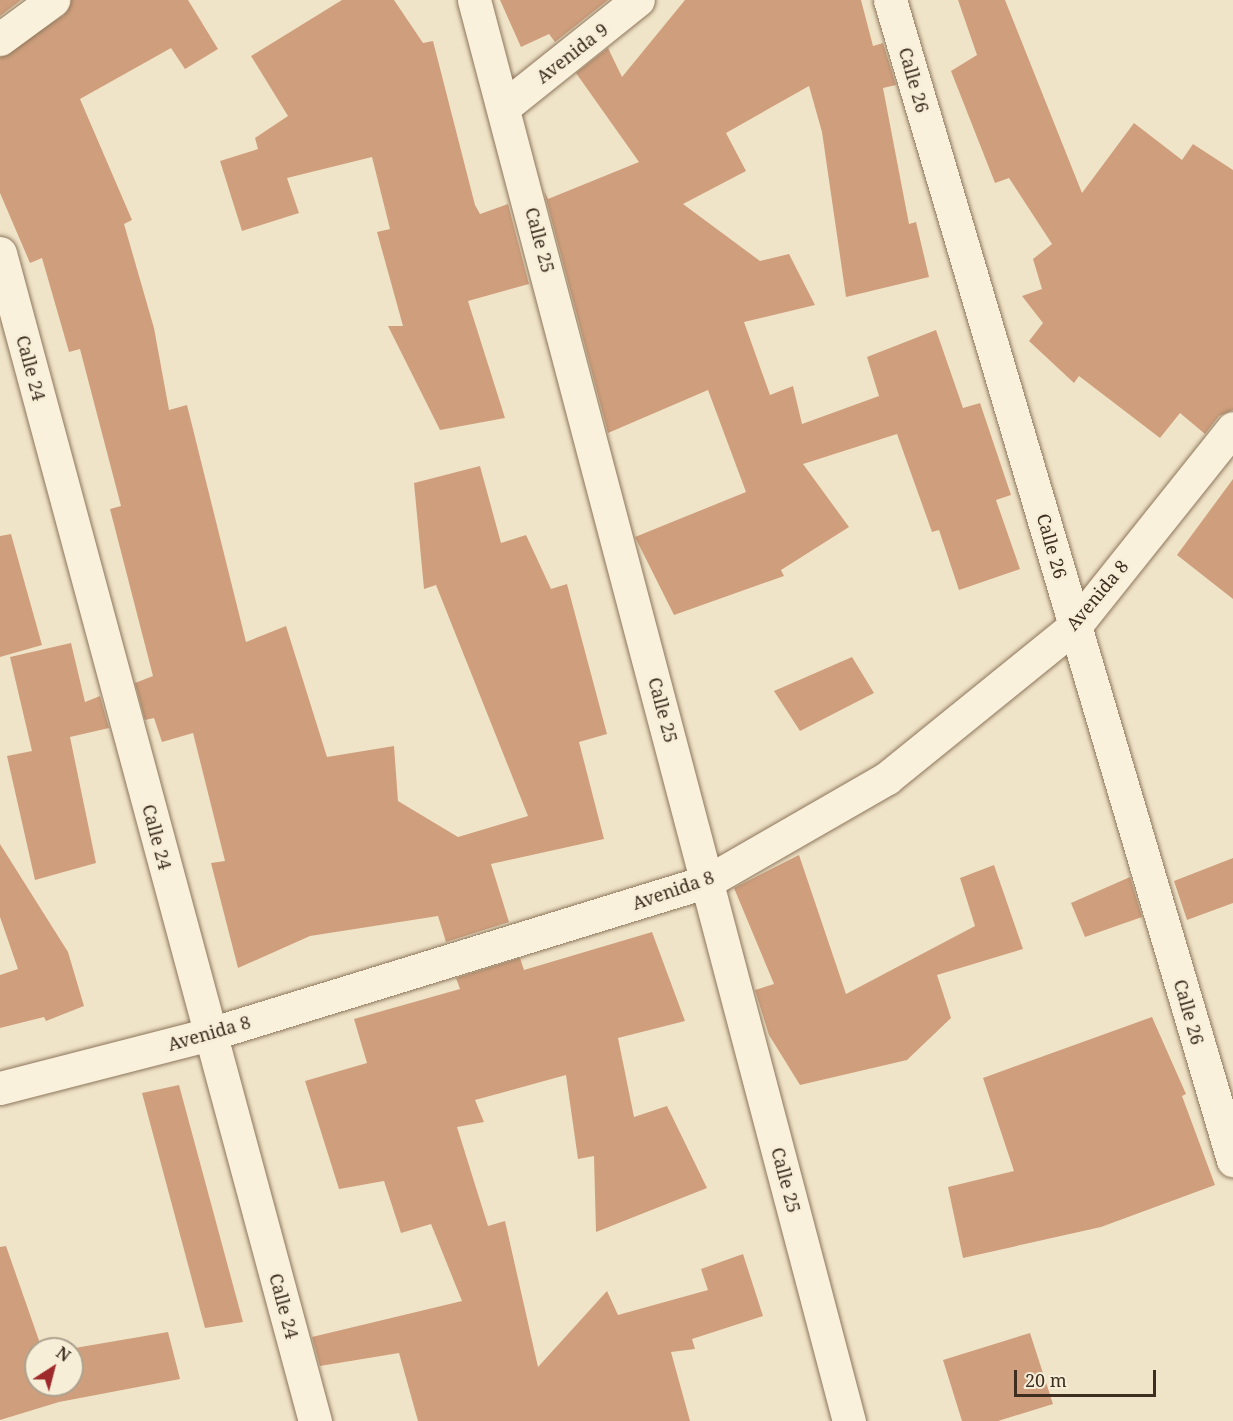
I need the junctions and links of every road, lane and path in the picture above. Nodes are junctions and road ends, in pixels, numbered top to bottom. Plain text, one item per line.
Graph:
1 (53, 0) edge
2 (474, 0) edge
3 (638, 0) edge
4 (890, 0) edge
5 (0, 39) edge
6 (505, 106) junction
7 (0, 253) edge
8 (1233, 428) edge
9 (1075, 626) junction
10 (708, 881) junction
11 (210, 1034) junction
12 (0, 1088) edge
13 (1233, 1160) edge
14 (315, 1421) edge
15 (849, 1421) edge

1 - 5 street
2 - 6 street, Calle 25
3 - 6 street, Avenida 9
4 - 9 street, Calle 26
6 - 10 street, Calle 25
7 - 11 street, Calle 24
8 - 9 street, Avenida 8
9 - 10 street, Avenida 8
9 - 13 street, Calle 26
10 - 11 street, Avenida 8
10 - 15 street, Calle 25
11 - 12 street, Avenida 8
11 - 14 street, Calle 24

